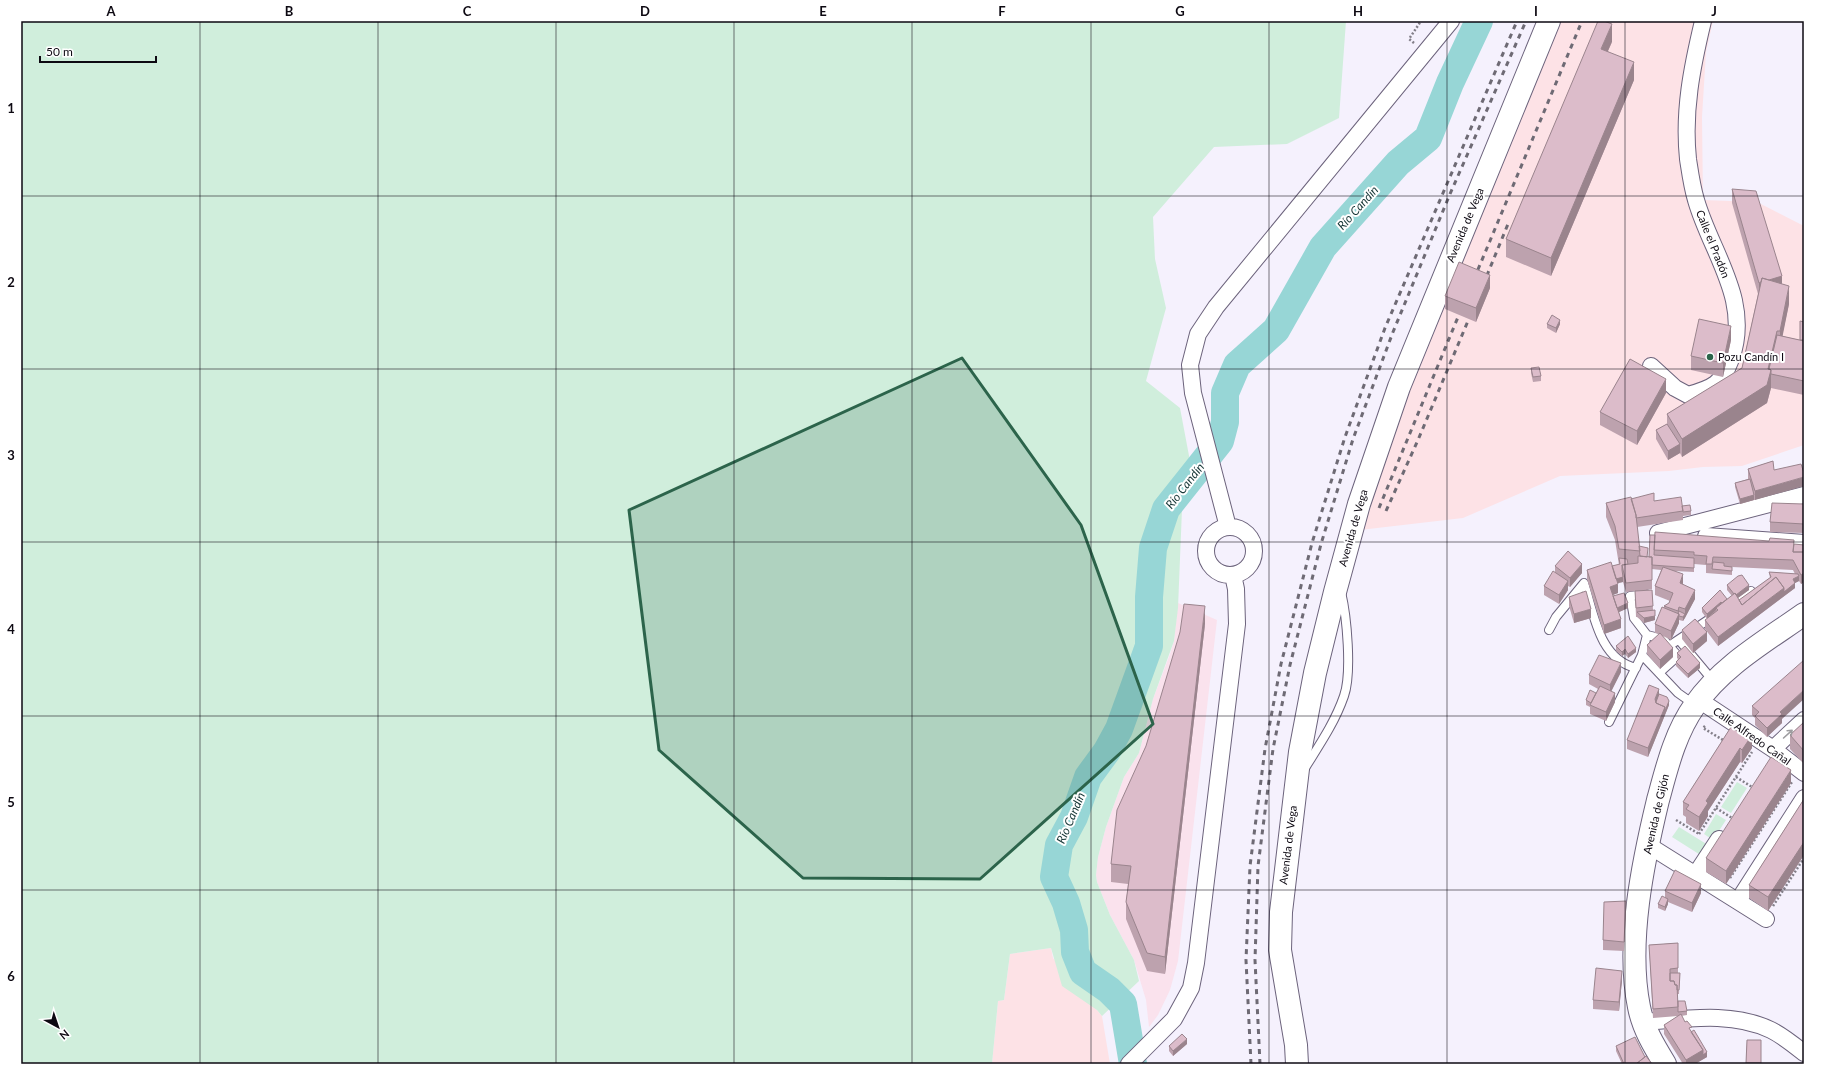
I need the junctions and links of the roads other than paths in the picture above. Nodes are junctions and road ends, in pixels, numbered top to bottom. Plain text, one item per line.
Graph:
1 (1549, 21) edge
2 (1703, 21) edge
3 (1446, 27) edge
4 (1651, 366) dead end
5 (1804, 495) edge
6 (1228, 527) junction
7 (1804, 543) edge
8 (1233, 575) junction
9 (1338, 578) junction
10 (1751, 591) edge
11 (1650, 594) edge
12 (1804, 614) edge
13 (1549, 630) dead end
14 (1647, 636) junction
15 (1679, 640) junction
16 (1669, 646) junction
17 (1642, 655) junction
18 (1636, 668) junction
19 (1659, 673) junction
20 (1715, 682) junction
21 (1697, 702) junction
22 (1804, 720) edge
23 (1609, 722) dead end
24 (1773, 748) junction
25 (1804, 773) edge
26 (1296, 780) junction
27 (1804, 798) edge
28 (1732, 818) edge
29 (1648, 844) junction
30 (1696, 874) junction
31 (1738, 900) junction
32 (1769, 913) road end
33 (1643, 1022) junction
34 (1804, 1053) edge
35 (1129, 1064) edge
36 (1297, 1064) edge
37 (1665, 1064) edge

1 - 9 street, Avenida de Vega
2 - 4 street, Calle el Pradón
3 - 6 street
5 - 7 street
6 - 8 street
6 - 8 street
8 - 35 street
9 - 26 street, Avenida de Vega
9 - 26 lane
10 - 15 lane
11 - 14 lane
12 - 20 street, Avenida de Gijón
13 - 18 lane
14 - 16 lane
14 - 17 lane
15 - 16 lane
15 - 20 lane
16 - 19 lane
17 - 18 lane
17 - 19 lane
18 - 23 lane
19 - 21 lane
20 - 21 street, Avenida de Gijón
21 - 24 street, Calle Alfredo Cañal
21 - 29 street, Avenida de Gijón
24 -> 22 street
24 - 25 street, Calle Alfredo Cañal
26 - 36 street, Avenida de Vega
27 - 31 street
28 - 30 street
29 - 30 street
29 - 33 street, Avenida de Gijón
30 - 31 street
31 - 32 street
33 - 34 street
33 - 37 street, Avenida de Gijón

